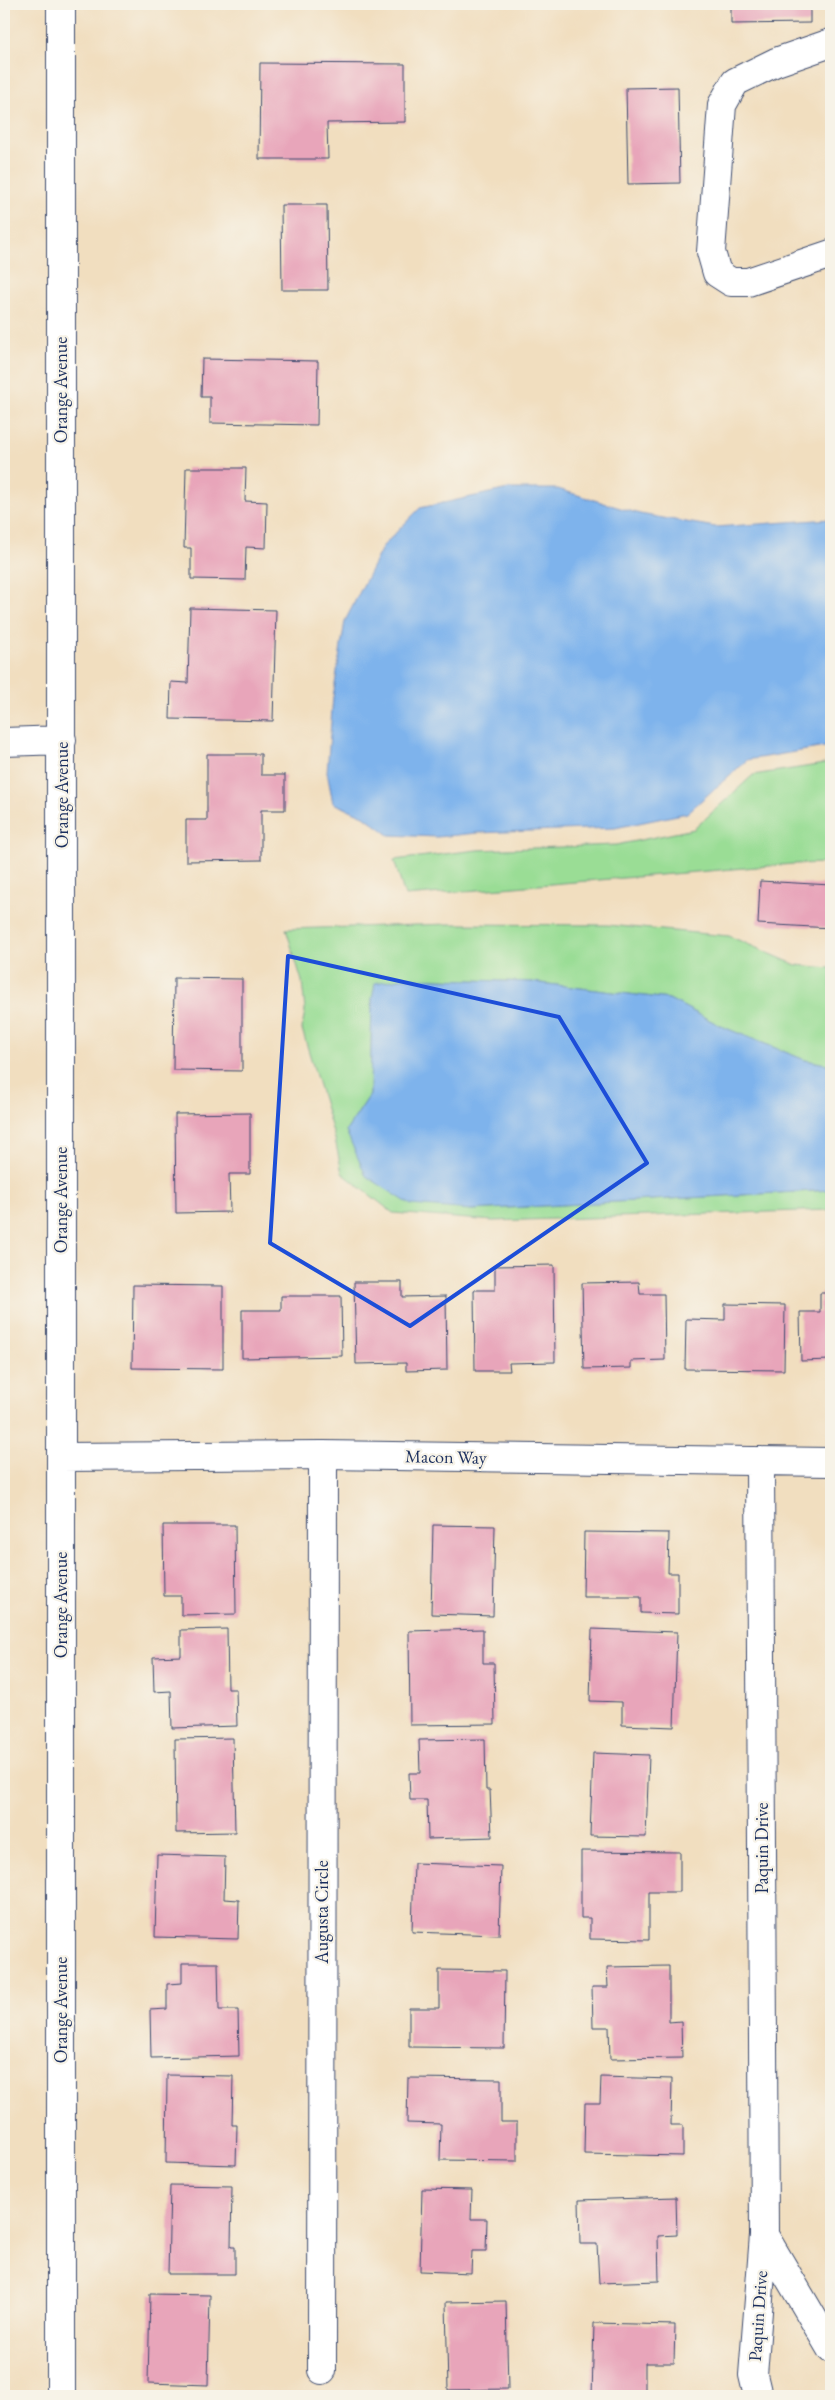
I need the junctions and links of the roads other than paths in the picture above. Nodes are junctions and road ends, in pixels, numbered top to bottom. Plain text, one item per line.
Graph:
1 (61, 4) edge
2 (831, 43) edge
3 (831, 254) edge
4 (62, 740) junction
5 (4, 742) edge
6 (323, 1455) junction
7 (61, 1457) junction
8 (760, 1461) junction
9 (831, 1462) edge
10 (764, 2235) junction
11 (831, 2349) edge
12 (322, 2370) dead end
13 (61, 2396) edge
14 (758, 2396) edge

1 - 4 street, Orange Avenue
2 - 3 street
4 - 5 street
4 - 7 street, Orange Avenue
6 - 7 street, Macon Way
6 - 8 street, Macon Way
6 - 12 street, Augusta Circle
7 - 13 street, Orange Avenue
8 - 9 street, Macon Way
8 - 10 street, Paquin Drive
10 - 11 street, Paquin Drive
10 - 14 street, Paquin Drive

